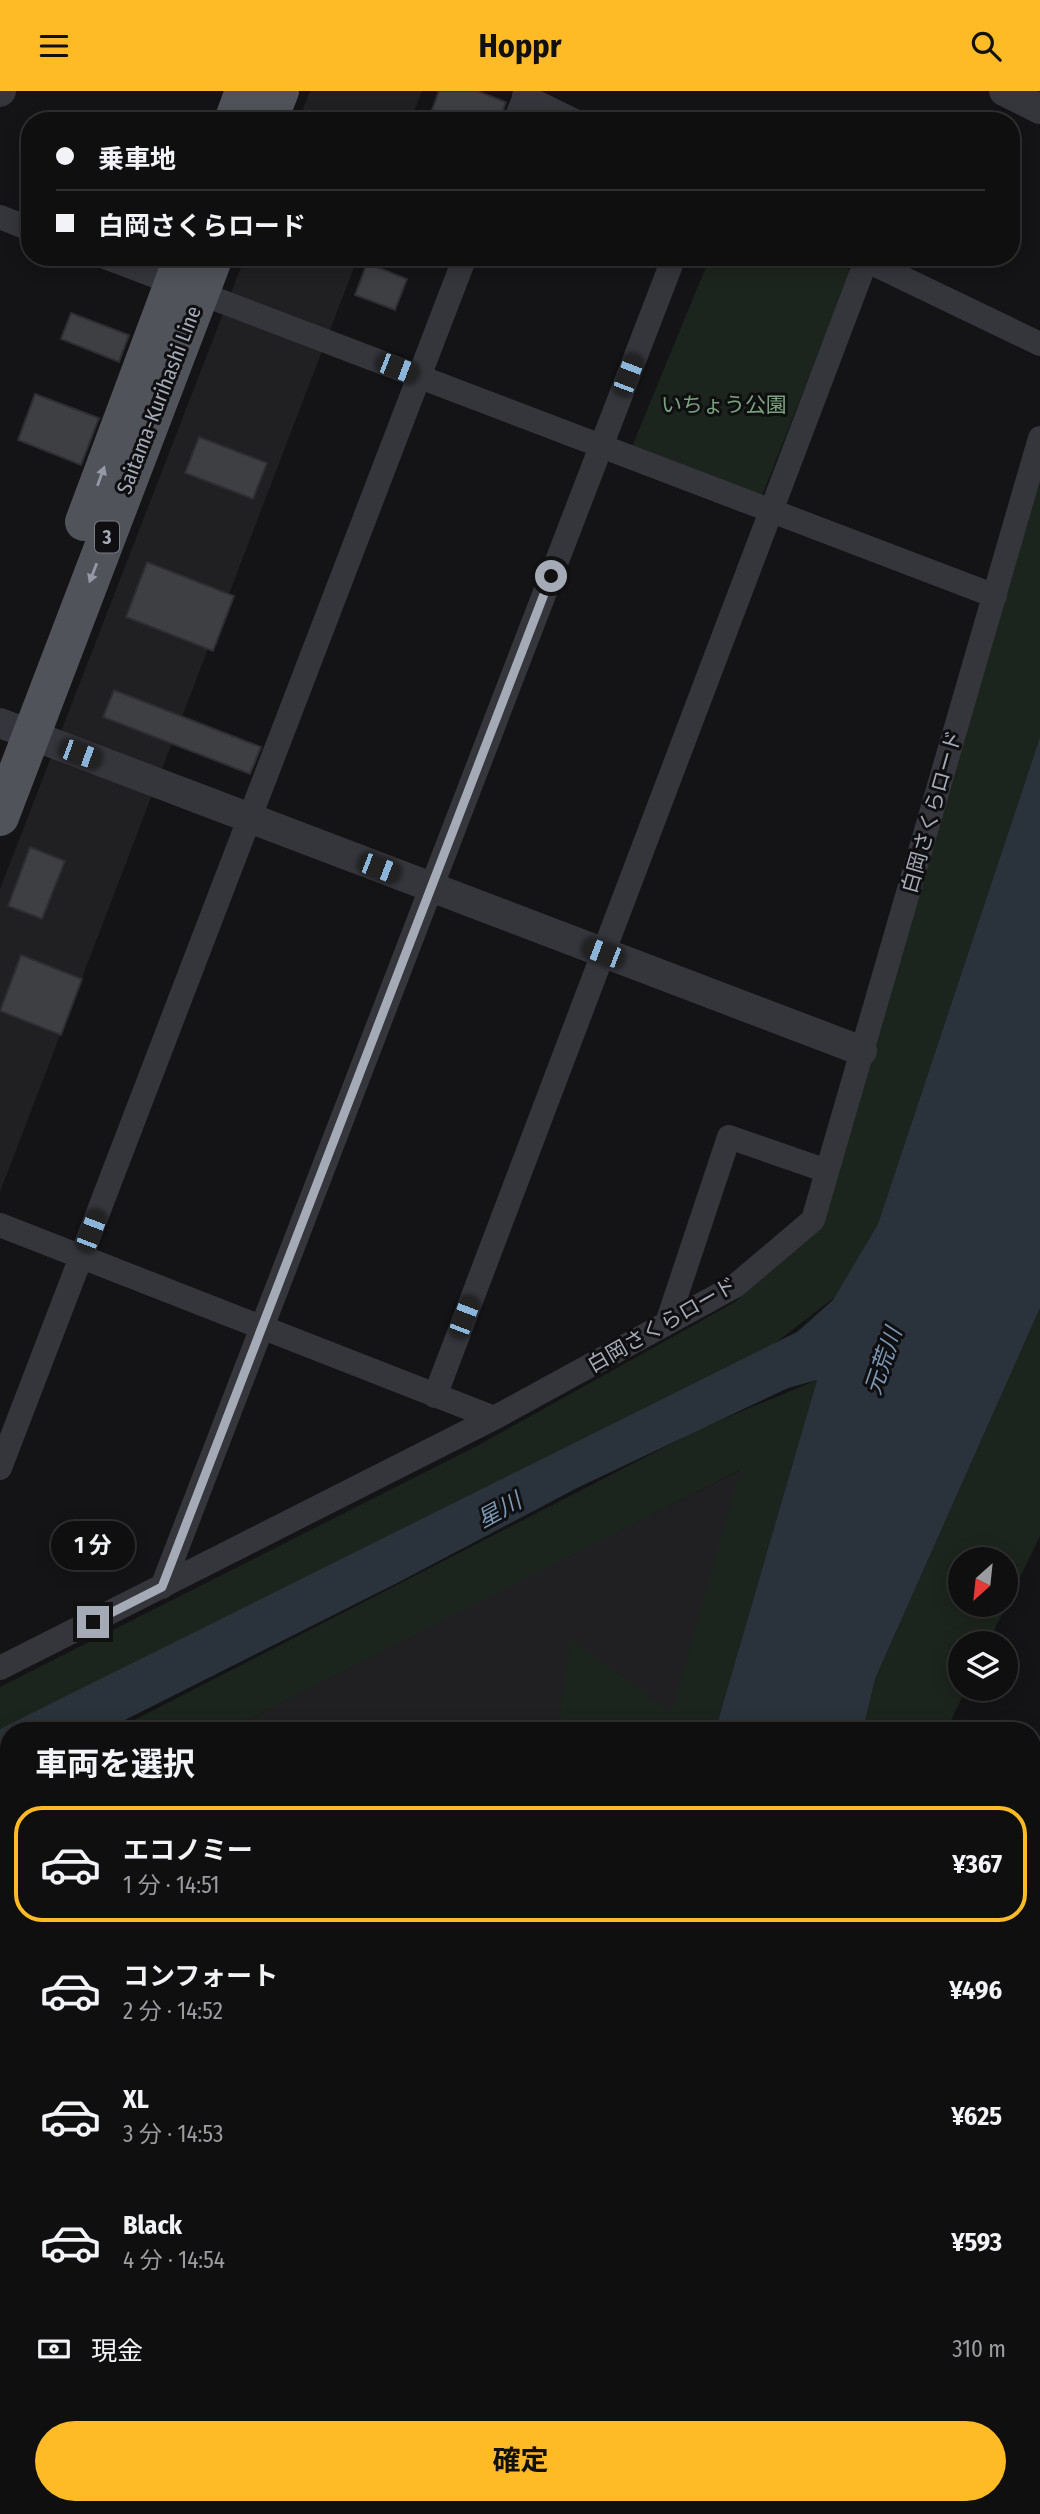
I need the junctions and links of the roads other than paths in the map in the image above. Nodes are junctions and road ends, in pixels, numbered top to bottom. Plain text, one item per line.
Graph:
1 (244, 91) edge
2 (280, 91) edge
3 (1004, 91) edge
4 (526, 94) edge
5 (1040, 109) edge
6 (236, 112) edge
7 (272, 112) edge
8 (519, 112) edge
9 (559, 112) edge
10 (0, 217) edge
11 (21, 225) edge
12 (139, 266) edge
13 (202, 266) edge
14 (462, 266) edge
15 (671, 266) edge
16 (860, 266) edge
17 (878, 266) edge
18 (185, 278) edge
19 (1040, 344) edge
20 (421, 377) junction
21 (1040, 438) edge
22 (601, 446) junction
23 (771, 511) junction
24 (995, 596) junction
25 (10, 733) edge
26 (0, 817) edge
27 (249, 817) junction
28 (431, 888) junction
29 (603, 953) junction
30 (862, 1051) junction
31 (827, 1171) junction
32 (0, 1226) edge
33 (82, 1258) junction
34 (667, 1323) junction
35 (262, 1328) junction
36 (435, 1395) junction
37 (494, 1418) junction
38 (0, 1468) edge
39 (162, 1587) junction
40 (0, 1668) edge

1 - 6 main road
2 - 7 main road
3 - 5 street
4 - 8 street
4 - 9 street
10 - 11 street
12 - 18 street
13 - 18 main road, Saitama-Kurihashi Line / 3
14 - 20 street
15 - 22 street
16 - 23 street
17 - 19 street
18 - 20 street
18 - 25 main road, Saitama-Kurihashi Line / 3
20 - 22 street
20 - 27 street
21 - 24 street, 白岡さくらロード
22 - 23 street
22 - 28 street
23 - 24 street
23 - 29 street
24 - 30 street, 白岡さくらロード
25 - 26 main road, Saitama-Kurihashi Line / 3
25 - 27 street
27 - 28 street
27 - 33 street
28 - 29 street
28 - 35 street
29 - 30 street
29 - 36 street
30 - 31 street, 白岡さくらロード
31 - 34 street, 白岡さくらロード
31 - 34 street
32 - 33 street
33 - 35 street
33 - 38 street
34 - 37 street, 白岡さくらロード
35 - 36 street
35 - 39 street
36 - 37 street
37 - 39 street, 白岡さくらロード
39 - 40 street, 白岡さくらロード

